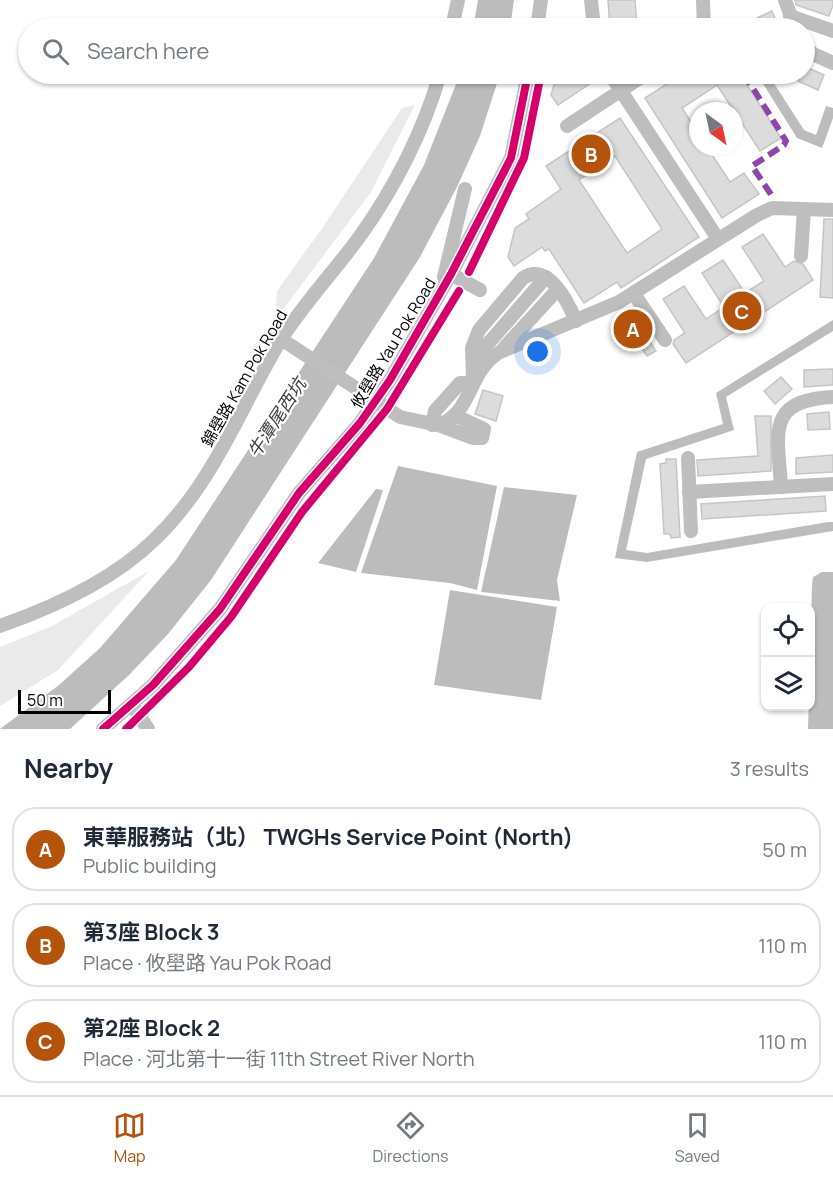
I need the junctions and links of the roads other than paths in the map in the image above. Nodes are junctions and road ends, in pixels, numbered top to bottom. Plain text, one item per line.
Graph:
1 (458, 0) edge
2 (542, 0) edge
3 (591, 0) edge
4 (703, 0) edge
5 (785, 0) edge
6 (454, 18) edge
7 (539, 18) edge
8 (593, 18) edge
9 (704, 18) edge
10 (792, 18) edge
11 (815, 27) edge
12 (833, 31) edge
13 (815, 55) edge
14 (833, 63) edge
15 (436, 84) edge
16 (526, 84) edge
17 (617, 84) edge
18 (630, 84) edge
19 (621, 90) junction
20 (567, 126) dead end
21 (465, 189) dead end
22 (804, 209) junction
23 (833, 210) edge
24 (718, 239) junction
25 (801, 256) dead end
26 (451, 274) junction
27 (558, 289) junction
28 (480, 290) dead end
29 (441, 291) junction
30 (634, 294) junction
31 (576, 321) junction
32 (665, 340) dead end
33 (287, 343) junction
34 (501, 352) junction
35 (472, 382) junction
36 (833, 397) edge
37 (376, 402) junction
38 (456, 416) junction
39 (435, 425) junction
40 (688, 458) dead end
41 (833, 484) edge
42 (781, 487) junction
43 (689, 492) junction
44 (691, 531) dead end
45 (0, 626) edge
46 (132, 705) junction
47 (103, 729) edge
48 (148, 729) edge

1 - 6 street
2 - 7 street
3 - 8 street
4 - 9 street
5 - 10 street
11 - 12 street
13 - 14 street
15 - 33 street, 錦壆路 Kam Pok Road
16 - 26 street, 攸壆路 Yau Pok Road
17 - 19 street
18 - 19 street
19 - 20 street
19 - 24 street
21 - 29 street
22 - 23 street
22 - 24 street
22 - 25 street
24 - 30 street
26 - 28 street
26 - 29 street, 攸壆路 Yau Pok Road
27 - 31 street
27 - 34 street
27 - 35 street
29 - 37 street, 攸壆路 Yau Pok Road
30 - 31 street
30 - 32 street
31 - 34 street
33 - 37 street
33 - 45 street, 錦壆路 Kam Pok Road
34 - 35 street
35 - 38 street
35 - 39 street
36 - 42 street
37 - 39 street
37 - 46 street, 攸壆路 Yau Pok Road
38 - 39 street
38 - 39 street
40 - 43 street
41 - 42 street
42 - 43 street
43 - 44 street
46 - 47 street, 攸壆路 Yau Pok Road
46 - 48 street

